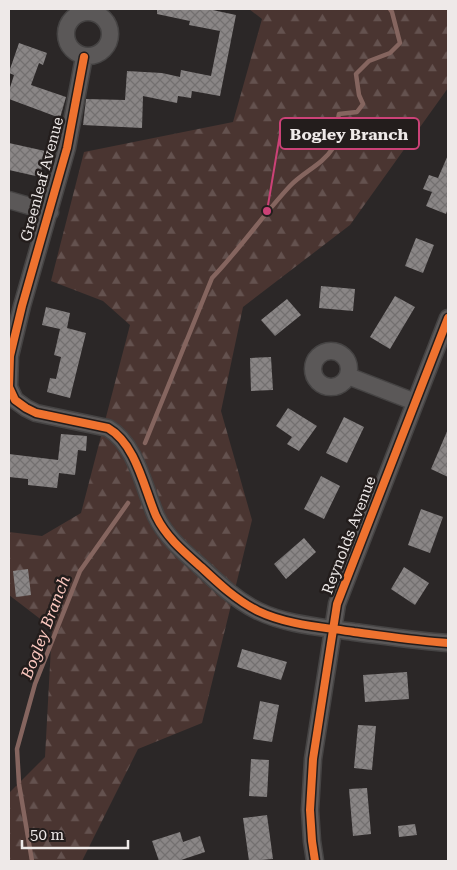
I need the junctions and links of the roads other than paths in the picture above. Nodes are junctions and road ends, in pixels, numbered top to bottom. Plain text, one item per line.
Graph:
1 (84, 57) dead end
2 (9, 200) edge
3 (50, 212) junction
4 (448, 318) edge
5 (348, 376) dead end
6 (415, 402) junction
7 (334, 629) junction
8 (448, 643) edge
9 (315, 861) edge

1 - 3 street, Greenleaf Avenue
2 - 3 street
3 - 7 street, Greenleaf Avenue
4 - 6 street, Reynolds Avenue
5 - 6 street
6 - 7 street, Reynolds Avenue
7 - 8 street, Greenleaf Avenue
7 - 9 street, Reynolds Avenue

